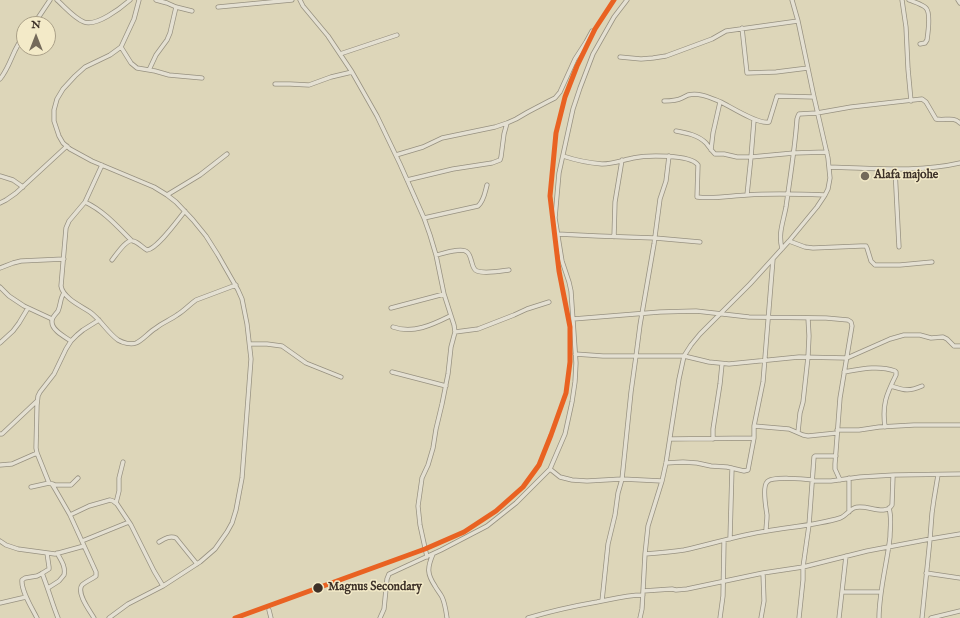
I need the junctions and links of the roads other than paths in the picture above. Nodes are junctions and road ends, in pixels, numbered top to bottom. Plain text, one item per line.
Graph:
1 (50, 0) edge
2 (57, 0) edge
3 (130, 0) edge
4 (139, 0) edge
5 (156, 0) edge
6 (292, 0) edge
7 (300, 0) edge
8 (627, 0) edge
9 (792, 0) edge
10 (902, 0) edge
11 (909, 0) edge
12 (958, 0) edge
13 (960, 3) edge
14 (176, 7) junction
15 (218, 7) dead end
16 (192, 11) dead end
17 (39, 16) edge
18 (798, 21) junction
19 (742, 28) junction
20 (592, 31) dead end
21 (397, 35) dead end
22 (920, 44) dead end
23 (121, 47) junction
24 (16, 48) edge
25 (340, 54) junction
26 (620, 57) dead end
27 (808, 68) junction
28 (149, 70) junction
29 (352, 72) junction
30 (0, 78) edge
31 (202, 78) dead end
32 (274, 84) dead end
33 (814, 98) junction
34 (664, 101) dead end
35 (911, 101) junction
36 (720, 102) junction
37 (817, 113) junction
38 (754, 120) junction
39 (507, 123) junction
40 (960, 123) edge
41 (676, 131) dead end
42 (67, 146) junction
43 (711, 150) junction
44 (827, 152) junction
45 (794, 153) junction
46 (227, 154) dead end
47 (396, 155) junction
48 (563, 156) junction
49 (669, 156) junction
50 (751, 157) junction
51 (622, 160) junction
52 (960, 163) edge
53 (102, 165) junction
54 (830, 167) junction
55 (895, 169) junction
56 (0, 176) edge
57 (407, 180) junction
58 (487, 185) dead end
59 (23, 187) junction
60 (167, 194) junction
61 (787, 194) junction
62 (746, 195) junction
63 (825, 195) junction
64 (85, 202) junction
65 (0, 203) edge
66 (185, 212) junction
67 (424, 218) junction
68 (557, 234) junction
69 (614, 237) junction
70 (655, 238) junction
71 (131, 240) junction
72 (789, 241) junction
73 (700, 242) dead end
74 (899, 247) dead end
75 (782, 250) junction
76 (436, 255) junction
77 (64, 259) junction
78 (773, 259) junction
79 (112, 260) dead end
80 (932, 262) dead end
81 (0, 268) edge
82 (509, 270) dead end
83 (236, 285) junction
84 (0, 287) edge
85 (64, 293) junction
86 (444, 294) junction
87 (549, 302) dead end
88 (28, 308) junction
89 (391, 308) dead end
90 (642, 313) junction
91 (720, 314) junction
92 (450, 316) junction
93 (768, 317) junction
94 (808, 318) junction
95 (52, 319) junction
96 (573, 319) junction
97 (100, 320) junction
98 (393, 327) dead end
99 (455, 332) junction
100 (71, 341) junction
101 (0, 343) edge
102 (250, 344) junction
103 (960, 346) edge
104 (575, 354) junction
105 (636, 356) junction
106 (684, 356) junction
107 (808, 357) junction
108 (847, 358) junction
109 (765, 360) junction
110 (722, 364) junction
111 (392, 372) dead end
112 (844, 372) junction
113 (341, 376) dead end
114 (446, 386) junction
115 (891, 386) junction
116 (922, 386) dead end
117 (37, 401) junction
118 (960, 425) edge
119 (754, 426) junction
120 (885, 427) junction
121 (798, 432) junction
122 (837, 432) junction
123 (0, 434) edge
124 (754, 438) junction
125 (670, 439) junction
126 (713, 439) junction
127 (37, 453) junction
128 (836, 456) junction
129 (124, 462) dead end
130 (666, 463) junction
131 (0, 465) edge
132 (732, 468) junction
133 (550, 469) junction
134 (960, 474) edge
135 (894, 475) junction
136 (938, 475) junction
137 (78, 478) dead end
138 (849, 478) junction
139 (622, 480) junction
140 (813, 480) junction
141 (840, 480) junction
142 (662, 481) junction
143 (51, 483) junction
144 (31, 488) dead end
145 (116, 503) junction
146 (890, 508) junction
147 (849, 512) junction
148 (70, 515) junction
149 (129, 522) junction
150 (809, 525) junction
151 (766, 531) junction
152 (960, 534) edge
153 (930, 538) junction
154 (730, 539) junction
155 (724, 540) junction
156 (0, 541) edge
157 (82, 541) junction
158 (159, 542) dead end
159 (84, 546) junction
160 (888, 547) junction
161 (47, 553) junction
162 (57, 553) junction
163 (433, 554) junction
164 (645, 554) junction
165 (846, 556) junction
166 (427, 557) junction
167 (197, 564) junction
168 (803, 567) junction
169 (926, 572) junction
170 (42, 573) junction
171 (764, 573) junction
172 (960, 578) edge
173 (723, 582) junction
174 (163, 586) junction
175 (48, 588) junction
176 (842, 592) junction
177 (881, 592) junction
178 (643, 593) junction
179 (26, 597) junction
180 (602, 601) junction
181 (0, 603) edge
182 (269, 610) dead end
183 (960, 611) edge
184 (37, 618) edge
185 (58, 618) edge
186 (94, 618) edge
187 (109, 618) edge
188 (271, 618) edge
189 (380, 618) edge
190 (447, 618) edge
191 (528, 618) edge
192 (640, 618) edge
193 (720, 618) edge
194 (761, 618) edge
195 (799, 618) edge
196 (839, 618) edge
197 (879, 618) edge
198 (922, 618) edge
199 (931, 618) edge

1 - 17 street
2 - 3 street
4 - 23 street
5 - 14 street
6 - 15 street
7 - 25 street
8 - 48 street
9 - 18 street
10 - 35 street
11 - 22 street
12 - 13 street
14 - 16 street
14 - 28 street
18 - 19 street
18 - 27 street
19 - 26 street
19 - 27 street
20 - 39 street
21 - 25 street
23 - 28 street
23 - 42 street
24 - 30 street
25 - 29 street
27 - 33 street
28 - 31 street
29 - 32 street
29 - 47 street
33 - 37 street
33 - 38 street
34 - 36 street
35 - 37 street
35 - 40 street
36 - 38 street
36 - 43 street
37 - 44 street
37 - 45 street
38 - 50 street
39 - 47 street
39 - 57 street
41 - 43 street
42 - 53 street
42 - 59 street
43 - 50 street
44 - 45 street
44 - 54 street
45 - 50 street
45 - 61 street
46 - 60 street
47 - 57 street
48 - 51 street
48 - 68 street
49 - 51 street
49 - 62 street
49 - 70 street
50 - 62 street
51 - 69 street
52 - 55 street
53 - 60 street
53 - 64 street
54 - 55 street
54 - 63 street
55 - 74 street
56 - 59 street
57 - 67 street
58 - 67 street
59 - 65 street
60 - 66 street
61 - 62 street
61 - 63 street
61 - 75 street
63 - 72 street
64 - 71 street
64 - 77 street
66 - 71 street
66 - 83 street
67 - 76 street
68 - 69 street
68 - 96 street
69 - 70 street
70 - 73 street
70 - 90 street
71 - 79 street
72 - 75 street
72 - 80 street
75 - 78 street
76 - 82 street
76 - 86 street
77 - 81 street
77 - 85 street
78 - 91 street
78 - 93 street
83 - 97 street
83 - 102 street
84 - 88 street
85 - 95 street
85 - 97 street
86 - 89 street
86 - 92 street
87 - 99 street
88 - 95 street
88 - 101 street
90 - 91 street
90 - 96 street
90 - 105 street
91 - 93 street
91 - 106 street
92 - 98 street
92 - 99 street
93 - 94 street
93 - 109 street
94 - 107 street
94 - 108 street
95 - 100 street
96 - 104 street
97 - 100 street
99 - 114 street
100 - 117 street
102 - 113 street
102 - 167 street
103 - 108 street
104 - 105 street
104 - 133 street
105 - 106 street
105 - 139 street
106 - 110 street
106 - 125 street
107 - 108 street
107 - 109 street
107 - 121 street
108 - 112 street
109 - 110 street
109 - 119 street
110 - 126 street
111 - 114 street
112 - 115 street
112 - 122 street
114 - 166 street
115 - 116 street
115 - 120 street
117 - 123 street
117 - 127 street
118 - 120 street
119 - 121 street
119 - 124 street
120 - 122 street
121 - 122 street
122 - 128 street
124 - 126 street
124 - 132 street
125 - 126 street
125 - 130 street
127 - 131 street
127 - 143 street
128 - 140 street
128 - 141 street
129 - 145 street
130 - 132 street
130 - 142 street
132 - 154 street
133 - 139 street
133 - 163 street
134 - 136 street
135 - 136 street
135 - 138 street
135 - 146 street
136 - 153 street
137 - 143 street
138 - 141 street
138 - 147 street
139 - 142 street
139 - 180 street
140 - 141 street
140 - 150 street
140 - 151 street
142 - 164 street
143 - 144 street
143 - 148 street
145 - 148 street
145 - 149 street
146 - 147 street
146 - 160 street
147 - 150 street
148 - 157 street
149 - 157 street
149 - 174 street
150 - 151 street
150 - 168 street
151 - 154 street
152 - 153 street
153 - 160 street
153 - 169 street
154 - 155 street
155 - 164 street
155 - 173 street
156 - 161 street
157 - 159 street
158 - 167 street
159 - 162 street
159 - 186 street
160 - 165 street
160 - 177 street
161 - 162 street
161 - 170 street
162 - 175 street
163 - 166 street
163 - 190 street
164 - 178 street
165 - 168 street
165 - 176 street
166 - 189 street
167 - 174 street
168 - 171 street
168 - 195 street
169 - 172 street
169 - 198 street
170 - 175 street
170 - 179 street
171 - 173 street
171 - 194 street
173 - 178 street
173 - 193 street
174 - 187 street
175 - 185 street
176 - 177 street
176 - 196 street
177 - 197 street
178 - 180 street
178 - 192 street
179 - 181 street
179 - 184 street
180 - 191 street
182 - 188 street
183 - 199 street

